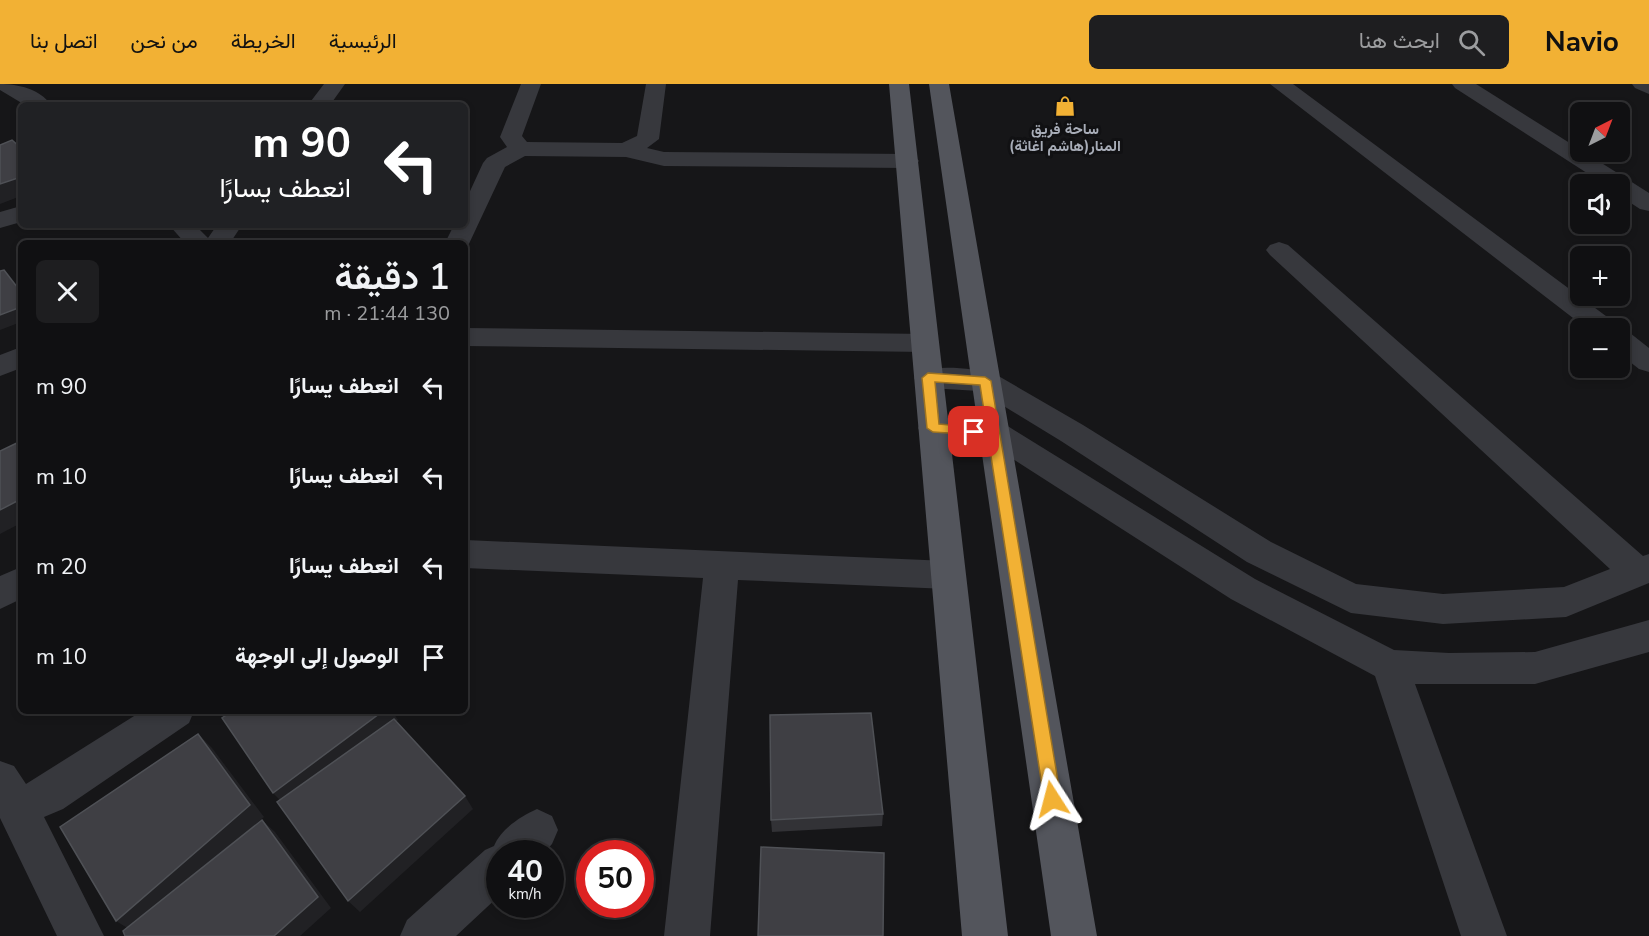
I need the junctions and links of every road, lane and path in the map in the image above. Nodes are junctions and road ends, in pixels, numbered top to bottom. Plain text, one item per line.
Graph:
1 (5, 84) edge
2 (334, 84) edge
3 (531, 84) edge
4 (656, 84) edge
5 (899, 84) edge
6 (939, 84) edge
7 (1280, 84) edge
8 (1462, 84) edge
9 (1642, 84) edge
10 (1649, 88) edge
11 (35, 102) edge
12 (321, 102) edge
13 (521, 149) junction
14 (626, 150) junction
15 (907, 161) junction
16 (1602, 174) edge
17 (1630, 192) edge
18 (1649, 204) edge
19 (18, 214) edge
20 (0, 221) edge
21 (468, 221) edge
22 (184, 228) edge
23 (196, 240) edge
24 (1279, 250) dead end
25 (1591, 318) edge
26 (468, 337) edge
27 (925, 344) junction
28 (1630, 348) edge
29 (18, 358) edge
30 (1649, 362) edge
31 (0, 366) edge
32 (928, 378) junction
33 (985, 381) junction
34 (933, 428) junction
35 (995, 433) junction
36 (468, 554) edge
37 (722, 565) junction
38 (1644, 570) edge
39 (948, 575) junction
40 (18, 583) edge
41 (0, 594) edge
42 (1649, 636) edge
43 (1390, 666) junction
44 (170, 714) edge
45 (8, 794) edge
46 (486, 878) edge
47 (81, 936) edge
48 (423, 936) edge
49 (687, 936) edge
50 (985, 936) edge
51 (1074, 936) edge
52 (1484, 936) edge

1 - 11 street
2 - 12 street
3 - 13 street
4 - 14 street
5 - 15 main road
6 - 33 main road
7 - 25 street
8 - 16 street
9 - 10 street
13 - 14 street
13 - 21 street
14 - 15 street
15 - 27 main road
17 - 18 street
19 - 20 street
22 - 23 street
24 - 38 street
26 - 27 street
27 - 32 main road
28 - 30 street
29 - 31 street
32 - 33 street
32 - 34 main road
33 - 35 main road
33 - 38 street
34 - 35 street
34 - 39 main road
35 - 43 street
35 - 51 main road
36 - 37 street
37 - 39 street
37 - 49 street
39 - 50 main road
40 - 41 street
42 - 43 street
43 - 52 street
44 - 45 street
45 - 47 street
46 - 48 street

